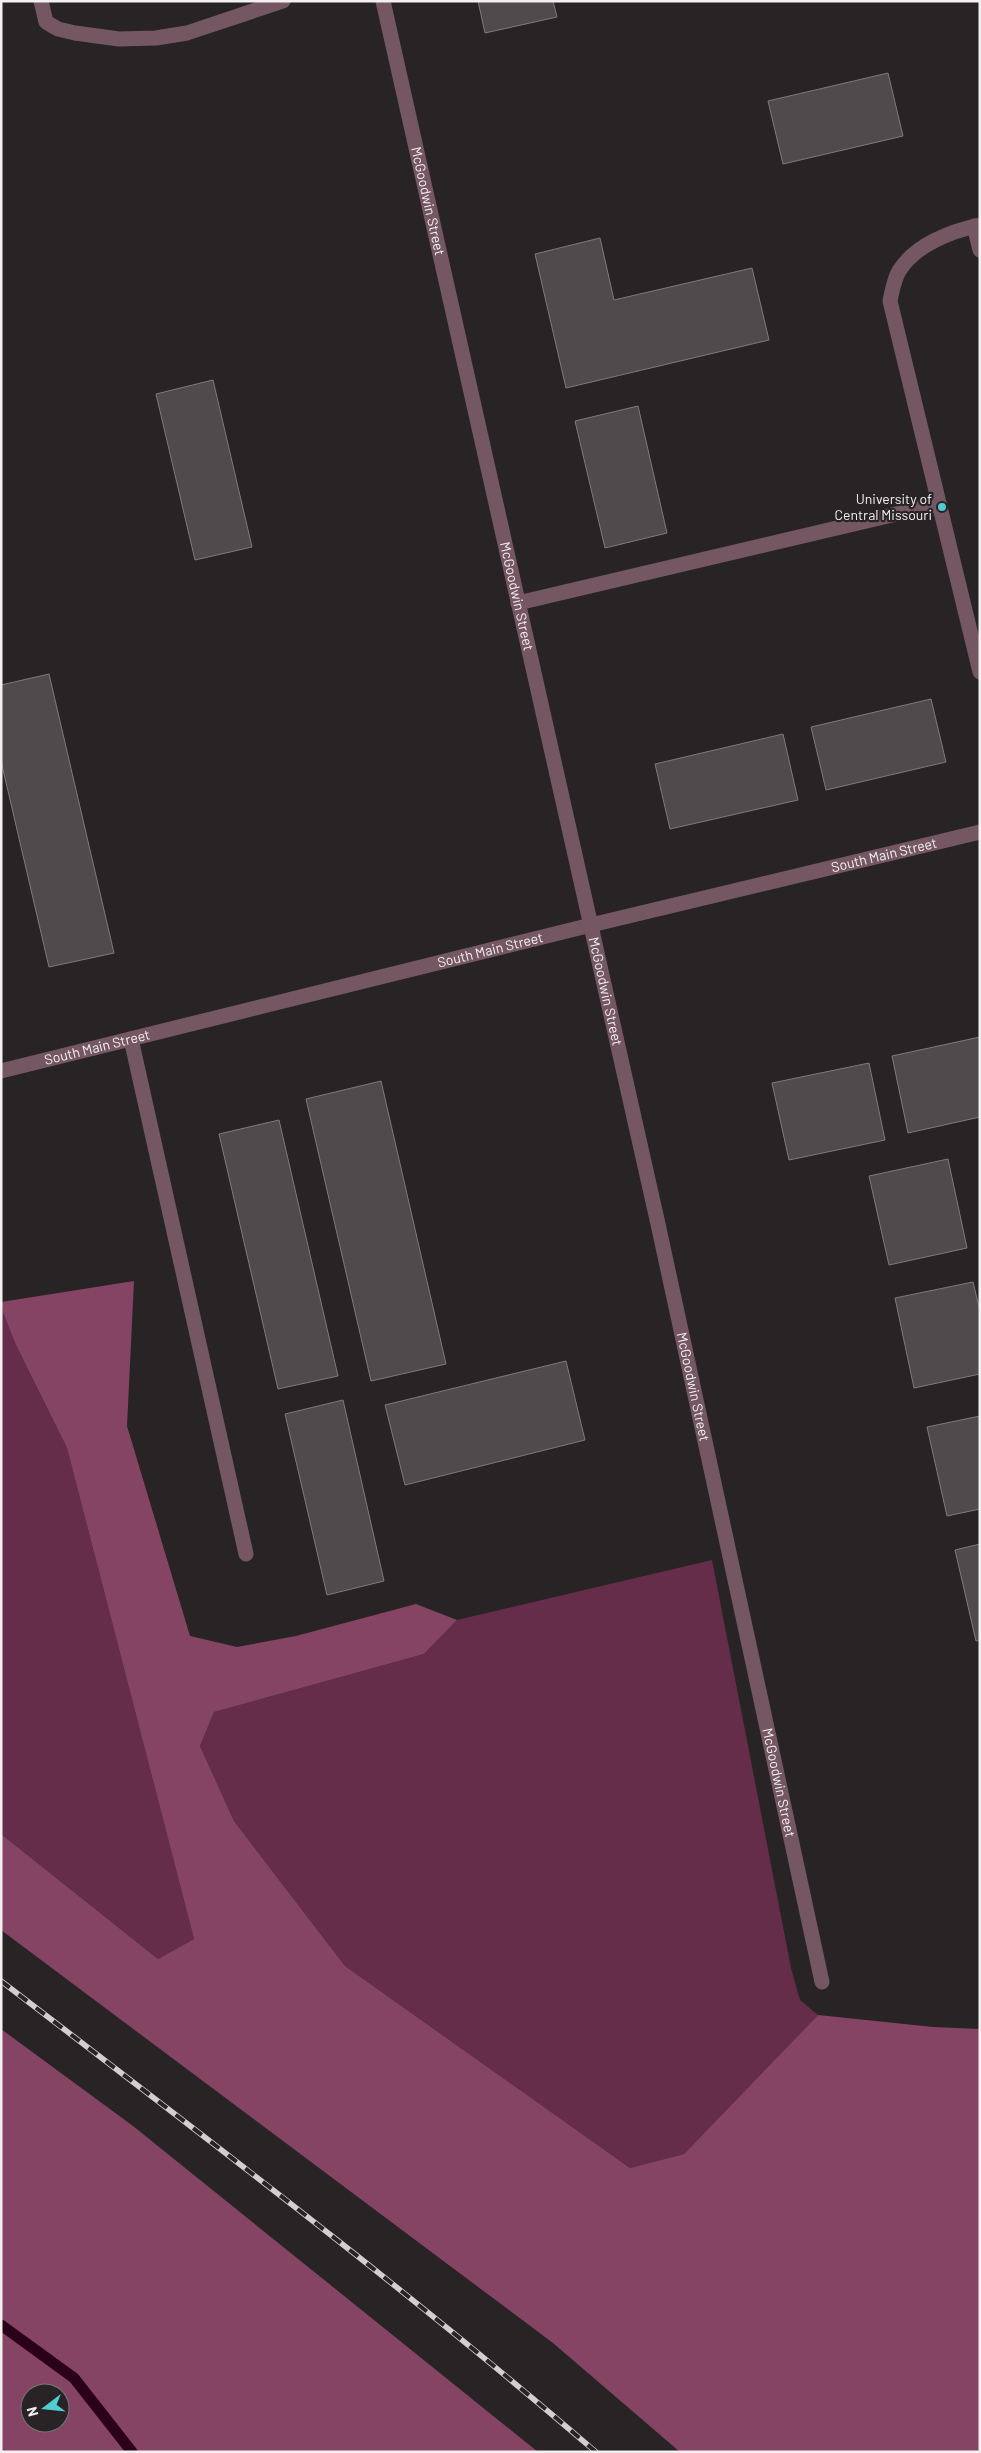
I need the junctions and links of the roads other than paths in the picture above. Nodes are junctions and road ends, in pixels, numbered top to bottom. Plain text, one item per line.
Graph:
1 (41, 1) edge
2 (283, 1) edge
3 (383, 1) edge
4 (977, 226) edge
5 (980, 250) edge
6 (939, 504) junction
7 (518, 603) junction
8 (980, 672) edge
9 (980, 832) edge
10 (591, 925) junction
11 (132, 1038) junction
12 (1, 1071) edge
13 (246, 1554) dead end
14 (822, 1982) dead end

1 - 2 street
3 - 7 street, McGoodwin Street
4 - 5 street
4 - 6 street
6 - 7 street
6 - 8 street
7 - 10 street, McGoodwin Street
9 - 10 street, South Main Street
10 - 11 street, South Main Street
10 - 14 street, McGoodwin Street
11 - 12 street, South Main Street
11 - 13 street

